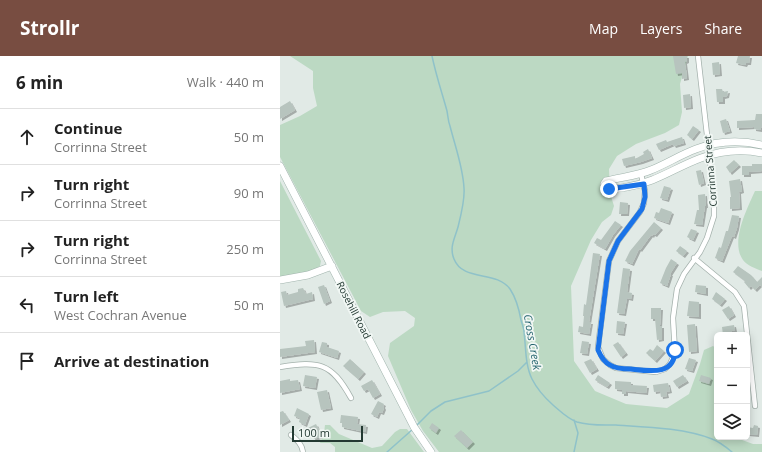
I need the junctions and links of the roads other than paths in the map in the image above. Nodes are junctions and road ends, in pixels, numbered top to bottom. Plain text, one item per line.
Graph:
1 (698, 56) edge
2 (762, 145) edge
3 (708, 146) junction
4 (762, 153) edge
5 (710, 156) junction
6 (280, 166) edge
7 (641, 174) junction
8 (644, 184) junction
9 (694, 258) junction
10 (332, 266) junction
11 (280, 280) edge
12 (280, 367) edge
13 (352, 398) dead end
14 (755, 406) dead end
15 (291, 435) dead end
16 (303, 452) edge
17 (431, 452) edge

1 - 3 street, Corrinna Street
2 - 3 street
3 - 5 street, Corrinna Street
3 - 7 street
4 - 5 street
5 - 8 street
5 - 9 street, Corrinna Street
6 - 10 street, Rosehill Road
7 - 8 street, Corrinna Street
7 - 8 street
8 - 9 street, Corrinna Street
9 - 14 street
10 - 11 street
10 - 17 street, Rosehill Road
12 - 13 street
15 - 16 street

